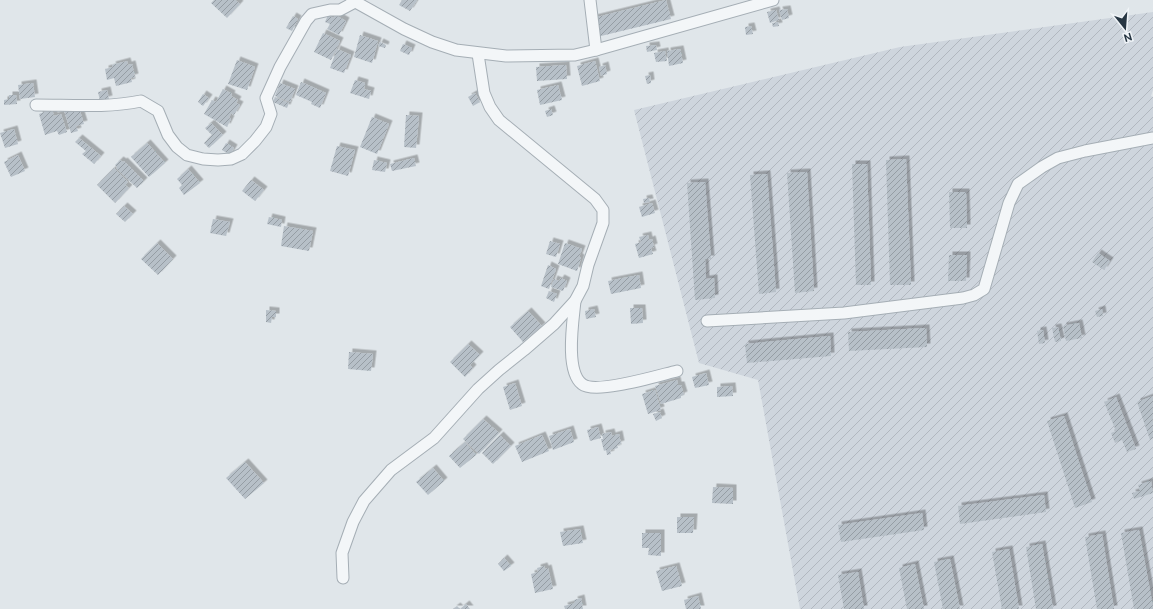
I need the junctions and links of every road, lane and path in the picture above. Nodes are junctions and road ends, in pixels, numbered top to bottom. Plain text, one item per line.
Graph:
1 (590, 0) edge
2 (773, 0) edge
3 (353, 1) edge
4 (596, 50) junction
5 (478, 54) junction
6 (36, 105) dead end
7 (1153, 138) edge
8 (575, 302) junction
9 (707, 321) dead end
10 (677, 371) dead end
11 (343, 578) dead end

1 - 4 street
2 - 4 street
3 - 5 street
3 - 6 street
4 - 5 street
5 - 8 street
7 - 9 street
8 - 10 street
8 - 11 street

